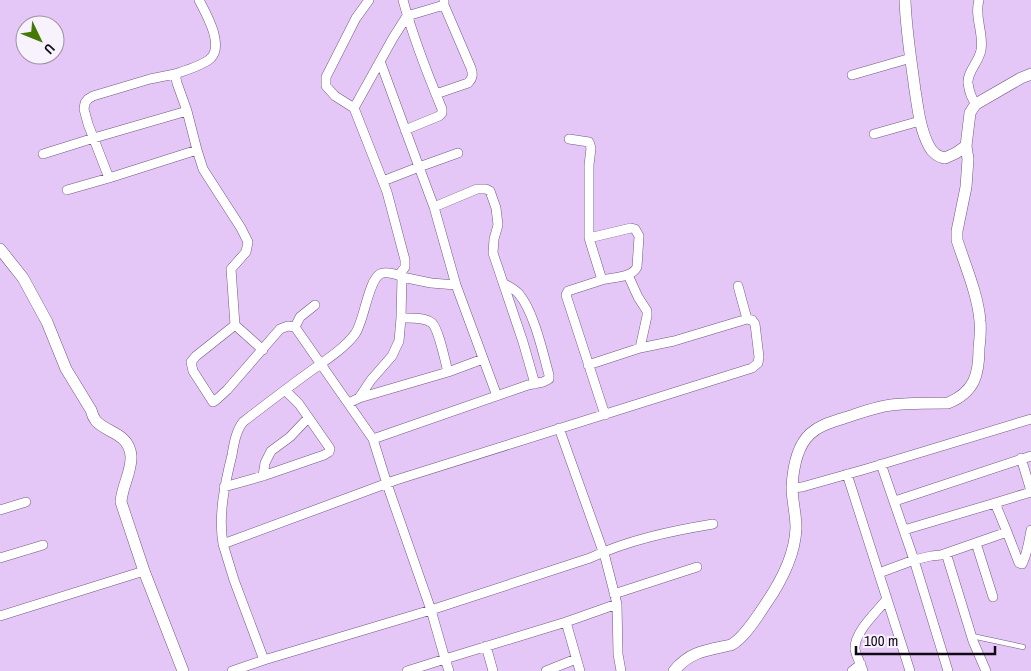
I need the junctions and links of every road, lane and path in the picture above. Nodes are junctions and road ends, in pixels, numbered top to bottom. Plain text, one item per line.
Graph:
1 (199, 0) edge
2 (369, 0) edge
3 (403, 0) edge
4 (905, 0) edge
5 (980, 0) edge
6 (444, 2) edge
7 (407, 16) junction
8 (911, 58) junction
9 (380, 61) junction
10 (175, 74) junction
11 (1031, 74) edge
12 (852, 76) dead end
13 (436, 94) junction
14 (976, 104) junction
15 (354, 108) junction
16 (187, 111) junction
17 (920, 121) junction
18 (405, 130) junction
19 (874, 134) dead end
20 (94, 138) junction
21 (569, 139) dead end
22 (966, 146) junction
23 (197, 150) junction
24 (458, 153) dead end
25 (42, 154) dead end
26 (419, 167) junction
27 (108, 178) junction
28 (383, 181) junction
29 (67, 190) dead end
30 (434, 206) junction
31 (588, 238) junction
32 (0, 249) edge
33 (628, 275) junction
34 (401, 276) junction
35 (602, 280) junction
36 (503, 283) junction
37 (456, 285) junction
38 (738, 286) dead end
39 (315, 305) dead end
40 (401, 318) junction
41 (747, 319) junction
42 (235, 325) junction
43 (295, 326) junction
44 (640, 348) junction
45 (263, 350) junction
46 (483, 359) junction
47 (320, 364) junction
48 (588, 365) junction
49 (448, 372) junction
50 (535, 384) junction
51 (285, 390) junction
52 (497, 396) junction
53 (359, 398) junction
54 (349, 403) junction
55 (605, 415) junction
56 (308, 418) junction
57 (1031, 419) edge
58 (559, 428) junction
59 (373, 438) junction
60 (1031, 456) edge
61 (1022, 458) junction
62 (881, 464) junction
63 (848, 474) junction
64 (263, 476) junction
65 (387, 484) junction
66 (224, 487) junction
67 (792, 488) junction
68 (1031, 492) edge
69 (894, 501) junction
70 (26, 502) dead end
71 (995, 504) junction
72 (0, 510) edge
73 (713, 524) dead end
74 (904, 530) junction
75 (1031, 530) edge
76 (1006, 532) junction
77 (976, 543) junction
78 (223, 544) junction
79 (43, 545) dead end
80 (604, 552) junction
81 (946, 553) junction
82 (0, 558) edge
83 (914, 560) junction
84 (697, 567) dead end
85 (144, 570) junction
86 (879, 573) junction
87 (614, 594) junction
88 (992, 596) dead end
89 (886, 600) junction
90 (616, 604) junction
91 (431, 610) junction
92 (0, 616) edge
93 (566, 622) junction
94 (972, 636) junction
95 (486, 646) junction
96 (1024, 647) dead end
97 (445, 659) junction
98 (576, 659) junction
99 (264, 660) junction
100 (862, 667) edge
101 (236, 670) edge
102 (183, 671) edge
103 (407, 671) edge
104 (449, 671) edge
105 (493, 671) edge
106 (546, 671) edge
107 (580, 671) edge
108 (620, 671) edge
109 (674, 671) edge
110 (852, 671) edge
111 (910, 671) edge
112 (948, 671) edge
113 (986, 671) edge

1 - 10 street
2 - 15 street
3 - 7 street
4 - 8 street
5 - 14 street
6 - 7 street
6 - 13 street
7 - 9 street
7 - 13 street
8 - 12 street
8 - 17 street
9 - 15 street
9 - 18 street
10 - 16 street
10 - 20 street
11 - 14 street
13 - 18 street
14 - 22 street
15 - 28 street
16 - 20 street
16 - 23 street
17 - 19 street
17 - 22 street
18 - 26 street
20 - 25 street
20 - 27 street
21 - 31 street
22 - 67 street
23 - 27 street
23 - 42 street
24 - 26 street
26 - 28 street
26 - 30 street
27 - 29 street
28 - 34 street
30 - 36 street
30 - 37 street
31 - 33 street
31 - 35 street
32 - 85 street
33 - 35 street
33 - 44 street
34 - 37 street
34 - 40 street
34 - 47 street
35 - 48 street
36 - 50 street
36 - 50 street
37 - 46 street
38 - 41 street
39 - 43 street
40 - 49 street
40 - 53 street
41 - 44 street
41 - 55 street
42 - 45 street
42 - 45 street
43 - 45 street
43 - 47 street
44 - 48 street
46 - 49 street
46 - 52 street
47 - 51 street
47 - 54 street
48 - 55 street
49 - 53 street
50 - 52 street
51 - 56 street
51 - 66 street
52 - 59 street
53 - 54 street
54 - 59 street
55 - 58 street
56 - 64 street
56 - 64 street
57 - 62 street
58 - 65 street
58 - 80 street
59 - 65 street
60 - 61 street
61 - 68 street
61 - 69 street
62 - 63 street
62 - 69 street
63 - 67 street
63 - 86 street
64 - 66 street
65 - 78 street
65 - 91 street
66 - 78 street
67 - 109 street
68 - 71 street
69 - 74 street
70 - 72 street
71 - 74 street
71 - 76 street
73 - 80 street
74 - 83 street
75 - 76 street
76 - 77 street
77 - 81 street
77 - 88 street
78 - 99 street
79 - 82 street
80 - 87 street
80 - 91 street
81 - 83 street
81 - 94 street
83 - 86 street
83 - 112 street
84 - 87 street
85 - 92 street
85 - 102 street
86 - 89 street
87 - 90 street
89 - 100 street
89 - 111 street
90 - 93 street
90 - 108 street
91 - 97 street
91 - 99 street
93 - 95 street
93 - 98 street
94 - 96 lane
94 - 113 street
95 - 97 street
95 - 105 street
97 - 103 street
97 - 104 street
98 - 106 street
98 - 107 street
99 - 101 street
100 - 110 street

